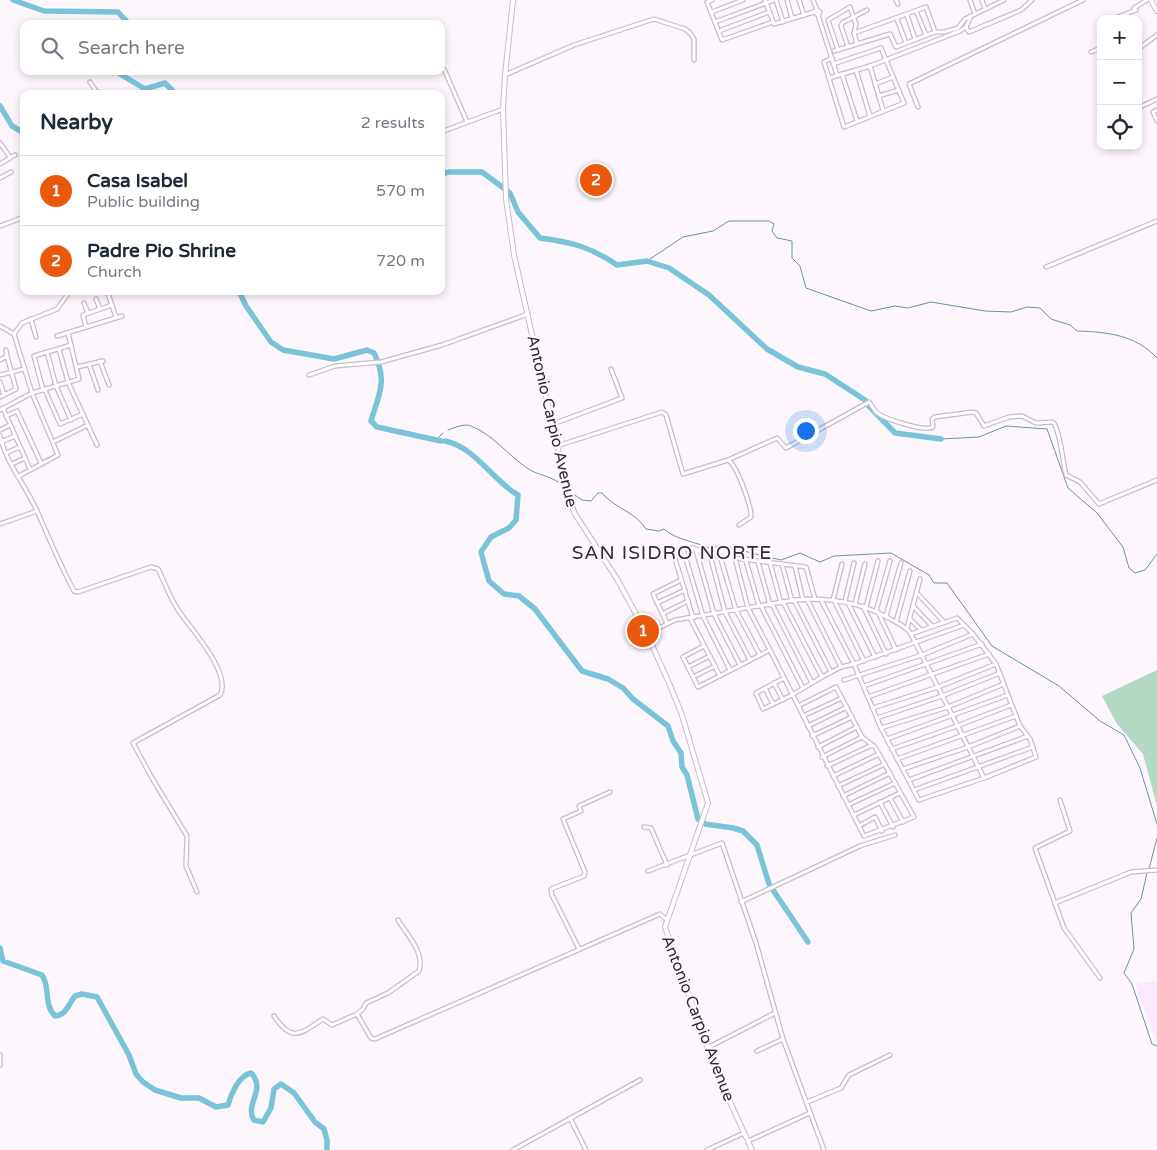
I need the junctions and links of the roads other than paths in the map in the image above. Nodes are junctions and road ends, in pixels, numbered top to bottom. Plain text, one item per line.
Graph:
1 (513, 0) edge
2 (712, 0) edge
3 (743, 0) edge
4 (775, 0) edge
5 (787, 0) edge
6 (799, 0) edge
7 (813, 0) edge
8 (970, 0) edge
9 (982, 0) edge
10 (1004, 0) edge
11 (1032, 0) edge
12 (1083, 0) edge
13 (1147, 0) edge
14 (1151, 0) edge
15 (766, 1) edge
16 (985, 9) junction
17 (867, 10) dead end
18 (916, 11) junction
19 (1157, 11) edge
20 (712, 12) junction
21 (769, 12) junction
22 (816, 12) junction
23 (973, 14) junction
24 (804, 15) junction
25 (907, 15) junction
26 (1123, 15) edge
27 (853, 16) junction
28 (792, 18) junction
29 (897, 18) junction
30 (715, 22) junction
31 (772, 22) junction
32 (783, 22) junction
33 (966, 27) junction
34 (719, 31) junction
35 (935, 32) junction
36 (854, 33) junction
37 (926, 35) junction
38 (1157, 35) edge
39 (916, 39) junction
40 (906, 43) junction
41 (857, 44) junction
42 (1142, 46) edge
43 (848, 47) junction
44 (1097, 50) edge
45 (1092, 52) dead end
46 (832, 58) junction
47 (694, 60) dead end
48 (886, 60) junction
49 (833, 64) junction
50 (870, 66) junction
51 (856, 70) junction
52 (445, 71) edge
53 (842, 74) junction
54 (836, 75) junction
55 (505, 76) junction
56 (893, 77) junction
57 (829, 78) junction
58 (90, 82) dead end
59 (875, 84) junction
60 (95, 90) edge
61 (899, 90) junction
62 (878, 96) junction
63 (1157, 100) edge
64 (1142, 106) edge
65 (918, 107) dead end
66 (503, 109) junction
67 (883, 110) junction
68 (1157, 110) edge
69 (870, 116) junction
70 (1157, 121) edge
71 (467, 122) junction
72 (857, 122) junction
73 (445, 130) edge
74 (0, 144) edge
75 (15, 155) dead end
76 (10, 157) junction
77 (0, 164) edge
78 (12, 172) dead end
79 (0, 178) edge
80 (20, 218) edge
81 (1157, 221) edge
82 (0, 226) edge
83 (1046, 267) dead end
84 (67, 295) edge
85 (108, 295) edge
86 (96, 299) dead end
87 (84, 303) dead end
88 (112, 305) junction
89 (100, 309) junction
90 (88, 313) junction
91 (528, 314) junction
92 (122, 316) dead end
93 (116, 317) junction
94 (31, 318) junction
95 (0, 326) edge
96 (86, 327) junction
97 (68, 332) junction
98 (14, 334) junction
99 (57, 336) dead end
100 (36, 337) dead end
101 (71, 346) junction
102 (59, 349) junction
103 (6, 350) dead end
104 (47, 352) junction
105 (8, 356) junction
106 (0, 360) edge
107 (89, 364) junction
108 (77, 368) junction
109 (24, 369) junction
110 (611, 369) dead end
111 (11, 372) junction
112 (0, 375) edge
113 (309, 375) dead end
114 (0, 382) edge
115 (68, 382) junction
116 (109, 385) dead end
117 (56, 386) junction
118 (44, 390) junction
119 (98, 390) dead end
120 (32, 393) junction
121 (4, 395) junction
122 (0, 398) edge
123 (1, 409) edge
124 (83, 414) junction
125 (6, 416) junction
126 (71, 420) junction
127 (553, 424) junction
128 (10, 425) junction
129 (88, 425) junction
130 (0, 430) edge
131 (0, 436) edge
132 (15, 436) junction
133 (1, 442) junction
134 (53, 442) junction
135 (97, 445) dead end
136 (557, 446) junction
137 (20, 447) junction
138 (6, 453) junction
139 (25, 458) junction
140 (728, 460) junction
141 (41, 463) junction
142 (12, 464) junction
143 (30, 469) junction
144 (19, 476) junction
145 (1157, 480) edge
146 (37, 511) junction
147 (0, 524) edge
148 (739, 525) dead end
149 (683, 549) junction
150 (696, 549) junction
151 (710, 555) junction
152 (746, 561) junction
153 (878, 561) dead end
154 (890, 561) dead end
155 (758, 562) junction
156 (770, 563) junction
157 (854, 563) dead end
158 (900, 563) dead end
159 (782, 564) junction
160 (842, 564) dead end
161 (865, 564) dead end
162 (795, 566) junction
163 (910, 571) dead end
164 (920, 579) dead end
165 (682, 580) junction
166 (685, 590) junction
167 (916, 593) junction
168 (805, 599) junction
169 (815, 599) junction
170 (821, 599) junction
171 (834, 600) junction
172 (688, 601) junction
173 (793, 601) junction
174 (846, 602) junction
175 (657, 603) junction
176 (782, 603) junction
177 (771, 604) junction
178 (855, 604) junction
179 (760, 606) junction
180 (864, 606) junction
181 (913, 606) junction
182 (748, 608) junction
183 (736, 610) junction
184 (877, 611) junction
185 (725, 612) junction
186 (662, 614) junction
187 (714, 614) junction
188 (702, 616) junction
189 (886, 616) junction
190 (691, 618) junction
191 (910, 618) junction
192 (943, 621) junction
193 (896, 622) junction
194 (667, 623) junction
195 (964, 625) junction
196 (932, 626) junction
197 (907, 628) junction
198 (921, 630) junction
199 (647, 634) junction
200 (911, 634) junction
201 (973, 634) junction
202 (916, 643) junction
203 (982, 644) junction
204 (704, 646) junction
205 (770, 650) junction
206 (896, 650) junction
207 (886, 654) junction
208 (989, 654) junction
209 (760, 655) junction
210 (922, 655) junction
211 (710, 656) junction
212 (875, 657) junction
213 (750, 660) junction
214 (864, 661) junction
215 (854, 664) junction
216 (996, 664) junction
217 (740, 665) junction
218 (715, 666) junction
219 (927, 666) junction
220 (688, 667) junction
221 (841, 667) junction
222 (730, 670) junction
223 (831, 672) junction
224 (1000, 673) junction
225 (859, 675) junction
226 (720, 676) junction
227 (932, 676) junction
228 (693, 677) junction
229 (822, 677) junction
230 (784, 678) junction
231 (844, 680) dead end
232 (774, 683) junction
233 (812, 683) junction
234 (1004, 684) junction
235 (864, 686) junction
236 (938, 687) junction
237 (765, 688) junction
238 (803, 688) junction
239 (792, 695) junction
240 (1008, 695) junction
241 (942, 696) junction
242 (868, 697) junction
243 (842, 698) junction
244 (783, 700) junction
245 (773, 704) junction
246 (1012, 705) junction
247 (798, 706) junction
248 (847, 707) junction
249 (948, 707) junction
250 (873, 708) junction
251 (803, 716) junction
252 (952, 716) junction
253 (1016, 716) junction
254 (852, 717) junction
255 (877, 718) junction
256 (808, 726) junction
257 (957, 726) junction
258 (1020, 726) junction
259 (857, 727) junction
260 (881, 728) junction
261 (812, 736) junction
262 (1028, 736) junction
263 (862, 737) junction
264 (962, 737) junction
265 (887, 739) junction
266 (872, 745) junction
267 (1033, 746) junction
268 (818, 747) junction
269 (968, 747) junction
270 (892, 748) junction
271 (879, 754) junction
272 (822, 757) junction
273 (897, 758) junction
274 (973, 758) junction
275 (885, 764) junction
276 (827, 766) junction
277 (978, 768) junction
278 (903, 769) junction
279 (890, 773) junction
280 (833, 776) junction
281 (984, 778) junction
282 (909, 780) junction
283 (895, 783) junction
284 (838, 786) junction
285 (914, 790) junction
286 (610, 792) dead end
287 (900, 793) junction
288 (843, 796) junction
289 (890, 798) junction
290 (1060, 800) dead end
291 (880, 802) junction
292 (848, 805) junction
293 (854, 815) junction
294 (903, 822) junction
295 (859, 826) junction
296 (644, 827) dead end
297 (893, 827) junction
298 (882, 831) junction
299 (896, 835) dead end
300 (690, 855) junction
301 (667, 865) junction
302 (1157, 870) edge
303 (648, 871) dead end
304 (197, 892) dead end
305 (741, 902) junction
306 (1055, 903) junction
307 (666, 919) junction
308 (398, 920) dead end
309 (579, 949) junction
310 (1100, 978) dead end
311 (775, 1013) junction
312 (356, 1014) junction
313 (274, 1016) dead end
314 (783, 1039) junction
315 (707, 1048) junction
316 (757, 1051) dead end
317 (0, 1055) edge
318 (890, 1055) dead end
319 (0, 1065) edge
320 (640, 1080) dead end
321 (807, 1102) junction
322 (810, 1113) junction
323 (570, 1118) junction
324 (744, 1133) junction
325 (748, 1141) junction
326 (513, 1150) edge
327 (586, 1150) edge
328 (707, 1150) edge
329 (752, 1150) edge
330 (824, 1150) edge

1 - 55 street, Antonio Carpio Avenue
2 - 20 street
3 - 20 street
4 - 15 street
4 - 32 street
5 - 28 street
6 - 24 street
7 - 22 street
8 - 23 street
9 - 16 street
10 - 16 street
11 - 33 street
12 - 65 street
13 - 26 street
14 - 19 street
15 - 21 street
15 - 30 street
16 - 23 street
17 - 27 street
18 - 25 street
18 - 35 street
18 - 37 street
20 - 30 street
21 - 31 street
21 - 34 street
22 - 24 street
22 - 46 street
23 - 33 street
23 - 35 street
24 - 28 street
25 - 29 street
25 - 39 street
27 - 36 street
27 - 43 street
27 - 43 street
28 - 32 street
29 - 36 street
29 - 40 street
30 - 34 street
31 - 32 street
31 - 34 street
33 - 48 street
35 - 37 street
36 - 41 street
37 - 39 street
38 - 42 street
39 - 40 street
40 - 41 street
41 - 43 street
44 - 45 street
46 - 49 street
46 - 57 street
47 - 55 street
48 - 49 street
48 - 50 street
48 - 56 street
49 - 54 street
50 - 51 street
50 - 59 street
51 - 53 street
51 - 69 street
52 - 71 street
53 - 54 street
53 - 72 street
54 - 57 street
55 - 66 street, Antonio Carpio Avenue
56 - 59 street
56 - 61 street
57 - 72 street
58 - 60 street
59 - 62 street
61 - 62 street
61 - 67 street
62 - 67 street
63 - 64 street
66 - 71 street
66 - 91 street, Antonio Carpio Avenue
67 - 69 street
68 - 70 street
69 - 72 street
71 - 73 street
74 - 76 street
75 - 76 street
76 - 77 street
78 - 79 street
80 - 82 street
81 - 83 street
84 - 94 street
85 - 88 street
86 - 89 street
87 - 90 street
88 - 89 street
88 - 93 street
89 - 90 street
90 - 96 street
91 - 113 street
91 - 127 street, Antonio Carpio Avenue
92 - 93 street
93 - 96 street
94 - 98 street
94 - 100 street
95 - 98 street
96 - 97 street
97 - 99 street
97 - 101 street
98 - 109 street
101 - 102 street
101 - 108 street
102 - 104 street
102 - 115 street
103 - 105 street
104 - 117 street
104 - 118 street
105 - 106 street
105 - 111 street
107 - 108 street
107 - 116 street
107 - 119 street
108 - 115 street
109 - 111 street
109 - 120 street
110 - 127 street
111 - 112 street
111 - 121 street
114 - 121 street
115 - 117 street
115 - 124 street
117 - 118 street
117 - 126 street
118 - 120 street
118 - 126 street
120 - 123 street
120 - 134 street
121 - 122 street
123 - 125 street
124 - 126 street
124 - 129 street
125 - 128 street
125 - 141 street
127 - 136 street, Antonio Carpio Avenue
128 - 130 street
128 - 132 street
129 - 134 street
129 - 135 street
131 - 133 street
132 - 133 street
132 - 137 street
133 - 138 street
134 - 141 street
136 - 140 street
136 - 199 street, Antonio Carpio Avenue
137 - 138 street
137 - 139 street
138 - 142 street
139 - 142 street
139 - 143 street
140 - 145 street
140 - 148 street
141 - 143 street
142 - 144 street
143 - 144 street
144 - 146 street
146 - 147 street
146 - 304 street
149 - 150 street
149 - 165 street
149 - 188 street
150 - 151 street
150 - 187 street
151 - 183 street
151 - 185 street
152 - 155 street
152 - 179 street
152 - 182 street
153 - 180 street
154 - 184 street
155 - 156 street
155 - 177 street
156 - 159 street
156 - 176 street
157 - 174 street
158 - 189 street
159 - 162 street
159 - 173 street
160 - 171 street
161 - 178 street
162 - 168 street
162 - 169 street
163 - 193 street
164 - 167 street
165 - 166 street
165 - 175 street
166 - 172 street
166 - 175 street
167 - 181 street
167 - 192 street
168 - 169 street
168 - 173 street
168 - 221 street
169 - 170 street
170 - 171 street
170 - 215 street
171 - 174 street
171 - 214 street
172 - 186 street
172 - 190 street
173 - 176 street
173 - 223 street
174 - 178 street
174 - 212 street
175 - 186 street
176 - 177 street
176 - 229 street
177 - 179 street
177 - 233 street
178 - 180 street
179 - 182 street
179 - 238 street
180 - 184 street
180 - 207 street
181 - 191 street
181 - 196 street
182 - 183 street
182 - 205 street
183 - 185 street
183 - 209 street
184 - 189 street
184 - 206 street
185 - 187 street
185 - 213 street
186 - 194 street
187 - 188 street
187 - 217 street
188 - 190 street
188 - 222 street
189 - 193 street
190 - 194 street
190 - 204 street
191 - 197 street
191 - 198 street
192 - 195 street
192 - 196 street
193 - 197 street
194 - 199 street
195 - 201 street
195 - 202 street
196 - 198 street
197 - 200 street
198 - 200 street
199 - 300 street, Antonio Carpio Avenue
200 - 202 street
201 - 203 street
201 - 210 street
202 - 206 street
202 - 210 street
203 - 208 street
203 - 219 street
204 - 211 street
204 - 220 street
205 - 209 street
205 - 230 street
206 - 207 street
207 - 212 street
208 - 216 street
208 - 227 street
209 - 213 street
210 - 219 street
210 - 225 street
211 - 218 street
211 - 220 street
212 - 214 street
213 - 217 street
214 - 215 street
215 - 221 street
215 - 225 street
216 - 224 street
216 - 236 street
217 - 222 street
218 - 226 street
218 - 228 street
219 - 227 street
219 - 235 street
220 - 228 street
221 - 223 street
222 - 226 street
223 - 229 street
224 - 234 street
224 - 241 street
225 - 231 street
225 - 235 street
226 - 228 street
227 - 236 street
227 - 242 street
229 - 233 street
230 - 232 street
230 - 239 street
232 - 237 street
232 - 244 street
233 - 238 street
234 - 240 street
234 - 249 street
235 - 242 street
236 - 241 street
236 - 250 street
237 - 245 street
237 - 245 street
238 - 239 street
239 - 244 street
239 - 247 street
240 - 246 street
240 - 252 street
241 - 249 street
241 - 255 street
242 - 250 street
243 - 247 street
243 - 248 street
243 - 251 street
244 - 245 street
246 - 253 street
246 - 257 street
247 - 251 street
248 - 254 street
248 - 256 street
249 - 252 street
249 - 260 street
250 - 255 street
251 - 256 street
252 - 257 street
252 - 265 street
253 - 258 street
253 - 264 street
254 - 259 street
254 - 261 street
255 - 260 street
256 - 261 street
257 - 264 street
257 - 270 street
258 - 262 street
258 - 269 street
259 - 263 street
259 - 268 street
260 - 265 street
261 - 268 street
262 - 267 street
262 - 274 street
263 - 266 street
263 - 272 street
264 - 269 street
264 - 273 street
265 - 270 street
266 - 271 street
266 - 276 street
267 - 277 street
267 - 281 street
268 - 272 street
269 - 274 street
269 - 278 street
270 - 273 street
271 - 275 street
271 - 280 street
272 - 276 street
273 - 278 street
274 - 277 street
274 - 282 street
275 - 279 street
275 - 284 street
276 - 280 street
277 - 281 street
277 - 285 street
278 - 282 street
279 - 283 street
279 - 288 street
280 - 284 street
281 - 285 street
282 - 285 street
283 - 287 street
283 - 292 street
284 - 288 street
286 - 309 street
287 - 289 street
287 - 294 street
288 - 292 street
289 - 291 street
289 - 294 street
290 - 306 street
291 - 293 street
291 - 297 street
292 - 293 street
293 - 295 street
294 - 297 street
295 - 298 street
295 - 298 street
296 - 301 street
297 - 298 street
299 - 305 street
300 - 301 street
300 - 305 street
300 - 307 street, Antonio Carpio Avenue
301 - 303 street
302 - 306 street
305 - 311 street
306 - 310 street
307 - 309 street
307 - 315 street, Antonio Carpio Avenue
308 - 312 street
309 - 312 street
311 - 314 street
311 - 315 street
312 - 313 street
314 - 316 street
314 - 321 street
315 - 324 street, Antonio Carpio Avenue
317 - 319 street
318 - 321 street
320 - 323 street
321 - 322 street
322 - 325 street
322 - 330 street
323 - 326 street
323 - 327 street
324 - 325 street, Antonio Carpio Avenue
324 - 328 street
325 - 329 street, Antonio Carpio Avenue

